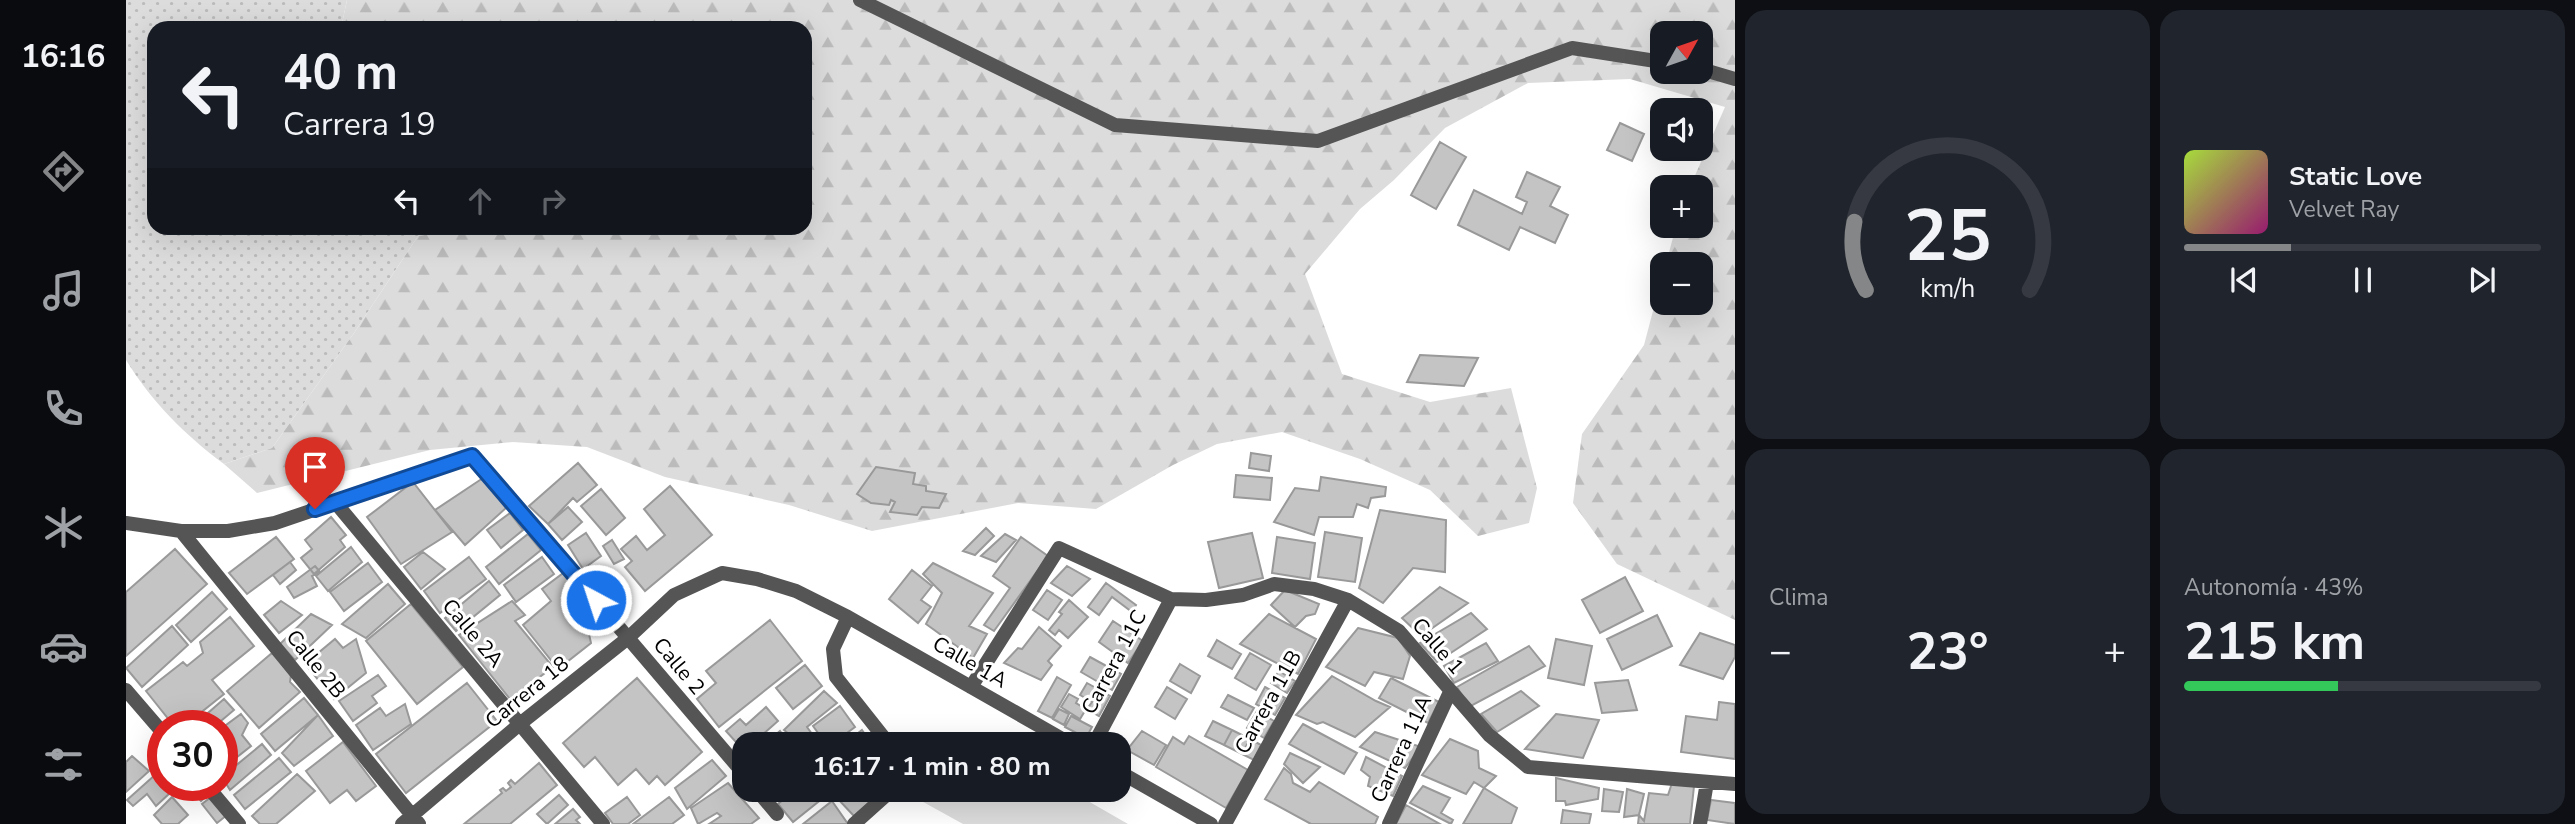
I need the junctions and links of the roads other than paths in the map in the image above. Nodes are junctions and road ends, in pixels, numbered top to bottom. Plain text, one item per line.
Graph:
1 (860, 0) edge
2 (1650, 60) edge
3 (1713, 71) edge
4 (1735, 79) edge
5 (335, 502) junction
6 (126, 523) edge
7 (181, 531) junction
8 (757, 579) joint
9 (1171, 599) junction
10 (1348, 600) junction
11 (848, 617) junction
12 (628, 638) junction
13 (971, 687) junction
14 (126, 690) edge
15 (1450, 692) junction
16 (147, 714) edge
17 (521, 723) junction
18 (880, 732) edge
19 (1050, 732) edge
20 (1100, 732) edge
21 (732, 761) edge
22 (1131, 778) edge
23 (1707, 782) junction
24 (1735, 784) edge
25 (220, 801) edge
26 (767, 802) edge
27 (879, 802) edge
28 (777, 814) dead end
29 (411, 821) edge
30 (239, 824) edge
31 (603, 824) edge
32 (854, 824) edge
33 (1211, 824) edge
34 (1225, 824) edge
35 (1389, 824) edge
36 (1700, 824) edge

1 - 2 street
3 - 4 street
5 - 7 street
5 - 12 street, Calle 2
5 - 17 street, Calle 2A
6 - 7 street
7 - 29 street, Calle 2B
8 - 11 street, Calle 1A
8 - 12 street, Carrera 18
9 - 10 street, Calle 1
9 - 13 street, Calle 1
9 - 20 street, Carrera 11C
10 - 15 street, Calle 1
10 - 34 street, Carrera 11B
11 - 13 street, Calle 1A
11 - 18 street
12 - 17 street, Carrera 18
12 - 21 street, Calle 2
13 - 19 street, Calle 1A
14 - 16 street
15 - 23 street, Calle 1
15 - 35 street, Carrera 11A
17 - 29 street, Carrera 18
17 - 31 street, Calle 2A
22 - 33 street
23 - 24 street, Calle 1
23 - 36 street
25 - 30 street
26 - 28 street
27 - 32 street

